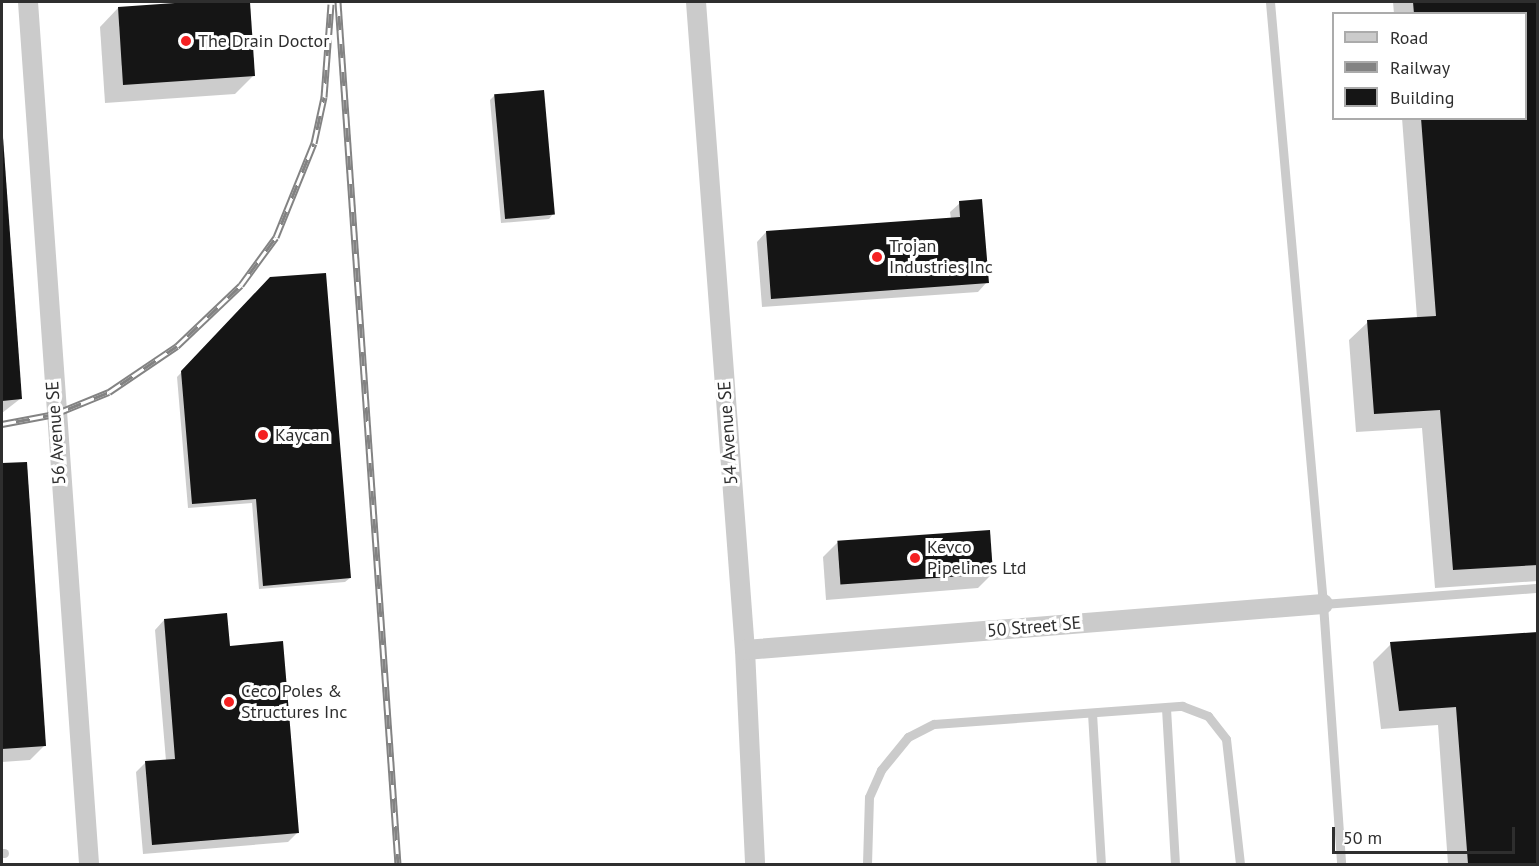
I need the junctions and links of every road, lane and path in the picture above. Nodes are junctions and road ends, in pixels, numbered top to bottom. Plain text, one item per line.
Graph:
1 (28, 2) edge
2 (696, 2) edge
3 (1270, 2) edge
4 (1538, 588) edge
5 (1323, 604) junction
6 (745, 650) junction
7 (1166, 708) junction
8 (1092, 713) junction
9 (89, 864) edge
10 (755, 864) edge
11 (867, 864) edge
12 (1101, 864) edge
13 (1175, 864) edge
14 (1240, 864) edge
15 (1341, 864) edge

1 - 9 street, 56 Avenue SE
2 - 6 street, 54 Avenue SE
3 - 5 lane
4 - 5 lane
5 - 6 street, 50 Street SE
5 - 15 lane
6 - 10 street, 54 Avenue SE
7 - 8 lane
7 - 13 lane
7 - 14 lane
8 - 11 lane
8 - 12 lane

